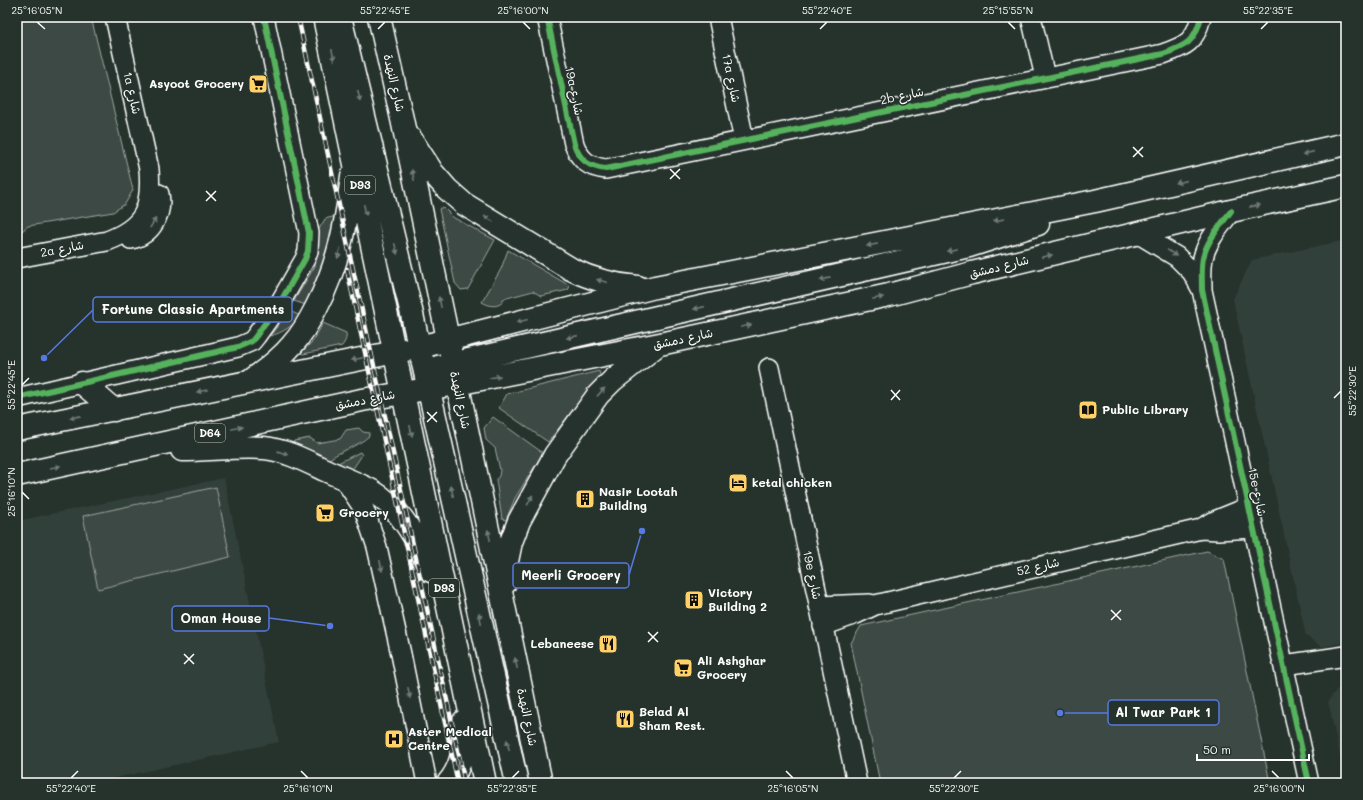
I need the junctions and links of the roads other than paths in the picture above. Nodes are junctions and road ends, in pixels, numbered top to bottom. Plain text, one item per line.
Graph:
1 (115, 17) edge
2 (264, 17) edge
3 (324, 17) edge
4 (340, 17) edge
5 (379, 17) edge
6 (547, 17) edge
7 (718, 17) edge
8 (1031, 17) edge
9 (1201, 17) edge
10 (1044, 78) junction
11 (402, 119) junction
12 (744, 140) junction
13 (1346, 144) edge
14 (355, 159) junction
15 (590, 165) joint
16 (149, 169) joint
17 (1346, 186) edge
18 (1095, 201) junction
19 (1231, 211) junction
20 (1139, 234) junction
21 (17, 258) edge
22 (655, 287) junction
23 (1202, 290) junction
24 (448, 340) junction
25 (660, 344) junction
26 (420, 347) junction
27 (395, 352) junction
28 (769, 368) dead end
29 (454, 374) junction
30 (427, 379) junction
31 (249, 382) junction
32 (82, 383) junction
33 (401, 384) junction
34 (17, 398) edge
35 (114, 410) junction
36 (17, 429) edge
37 (147, 447) junction
38 (17, 475) edge
39 (344, 479) junction
40 (1249, 507) junction
41 (1253, 528) junction
42 (1201, 529) junction
43 (503, 604) junction
44 (876, 605) junction
45 (819, 606) junction
46 (448, 608) junction
47 (823, 626) junction
48 (1346, 656) edge
49 (1346, 660) edge
50 (1285, 672) junction
51 (464, 684) junction
52 (427, 783) edge
53 (448, 783) edge
54 (485, 783) edge
55 (516, 783) edge
56 (541, 783) edge
57 (857, 783) edge
58 (1309, 783) edge

1 - 16 street, 1a شارع
2 - 32 street
3 -> 14 main road, D93
4 -> 26 main road
5 - 11 main road, شارع النهدة
6 - 15 street, 19a شارع
7 - 12 street, 17a شارع
8 - 10 street
9 - 10 street, 2b شارع
10 - 12 street, 2b شارع
22 -> 11 main road
24 -> 11 main road, شارع النهدة
12 - 15 street, 2b شارع
13 -> 18 main road
14 -> 27 main road, D93
14 -> 31 main road
16 - 21 street, 2a شارع
19 -> 17 main road, شارع دمشق / D64
18 -> 22 main road
18 -> 29 main road
19 - 20 main road, شارع دمشق / D64
19 - 23 street, 15e شارع
20 -> 23 street, 15e شارع
25 -> 20 main road, شارع دمشق / D64
22 -> 24 main road
23 - 40 street, 15e شارع
24 - 26 main road
24 - 29 main road, شارع النهدة
29 -> 25 main road, شارع دمشق / D64
43 -> 25 main road
26 - 27 main road
26 - 30 main road
27 -> 31 main road
27 - 33 main road, D93
28 - 45 street, 19e شارع
29 - 30 main road, شارع دمشق / D64
43 -> 29 main road, شارع النهدة
30 - 33 main road, شارع دمشق / D64
55 -> 30 main road
31 -> 35 main road
32 - 34 street
32 - 35 main road
37 -> 33 main road, شارع دمشق / D64
33 -> 46 main road, D93
35 -> 36 main road
38 -> 37 main road, شارع دمشق / D64
37 -> 39 main road
39 -> 46 main road
39 -> 52 street
40 - 41 street, 15e شارع
40 - 42 street, شارع 52
41 - 42 street, شارع 52
41 - 50 street, 15e شارع
42 - 44 street, شارع 52
56 -> 43 main road, شارع النهدة
44 - 45 street, شارع 52
44 - 47 street, شارع 52
45 - 47 street, 19e شارع
46 - 51 main road, D93
47 - 57 street, 19e شارع
48 - 50 street
49 - 50 street
50 - 58 street, 15e شارع
51 -> 53 main road
51 - 54 main road, D93

